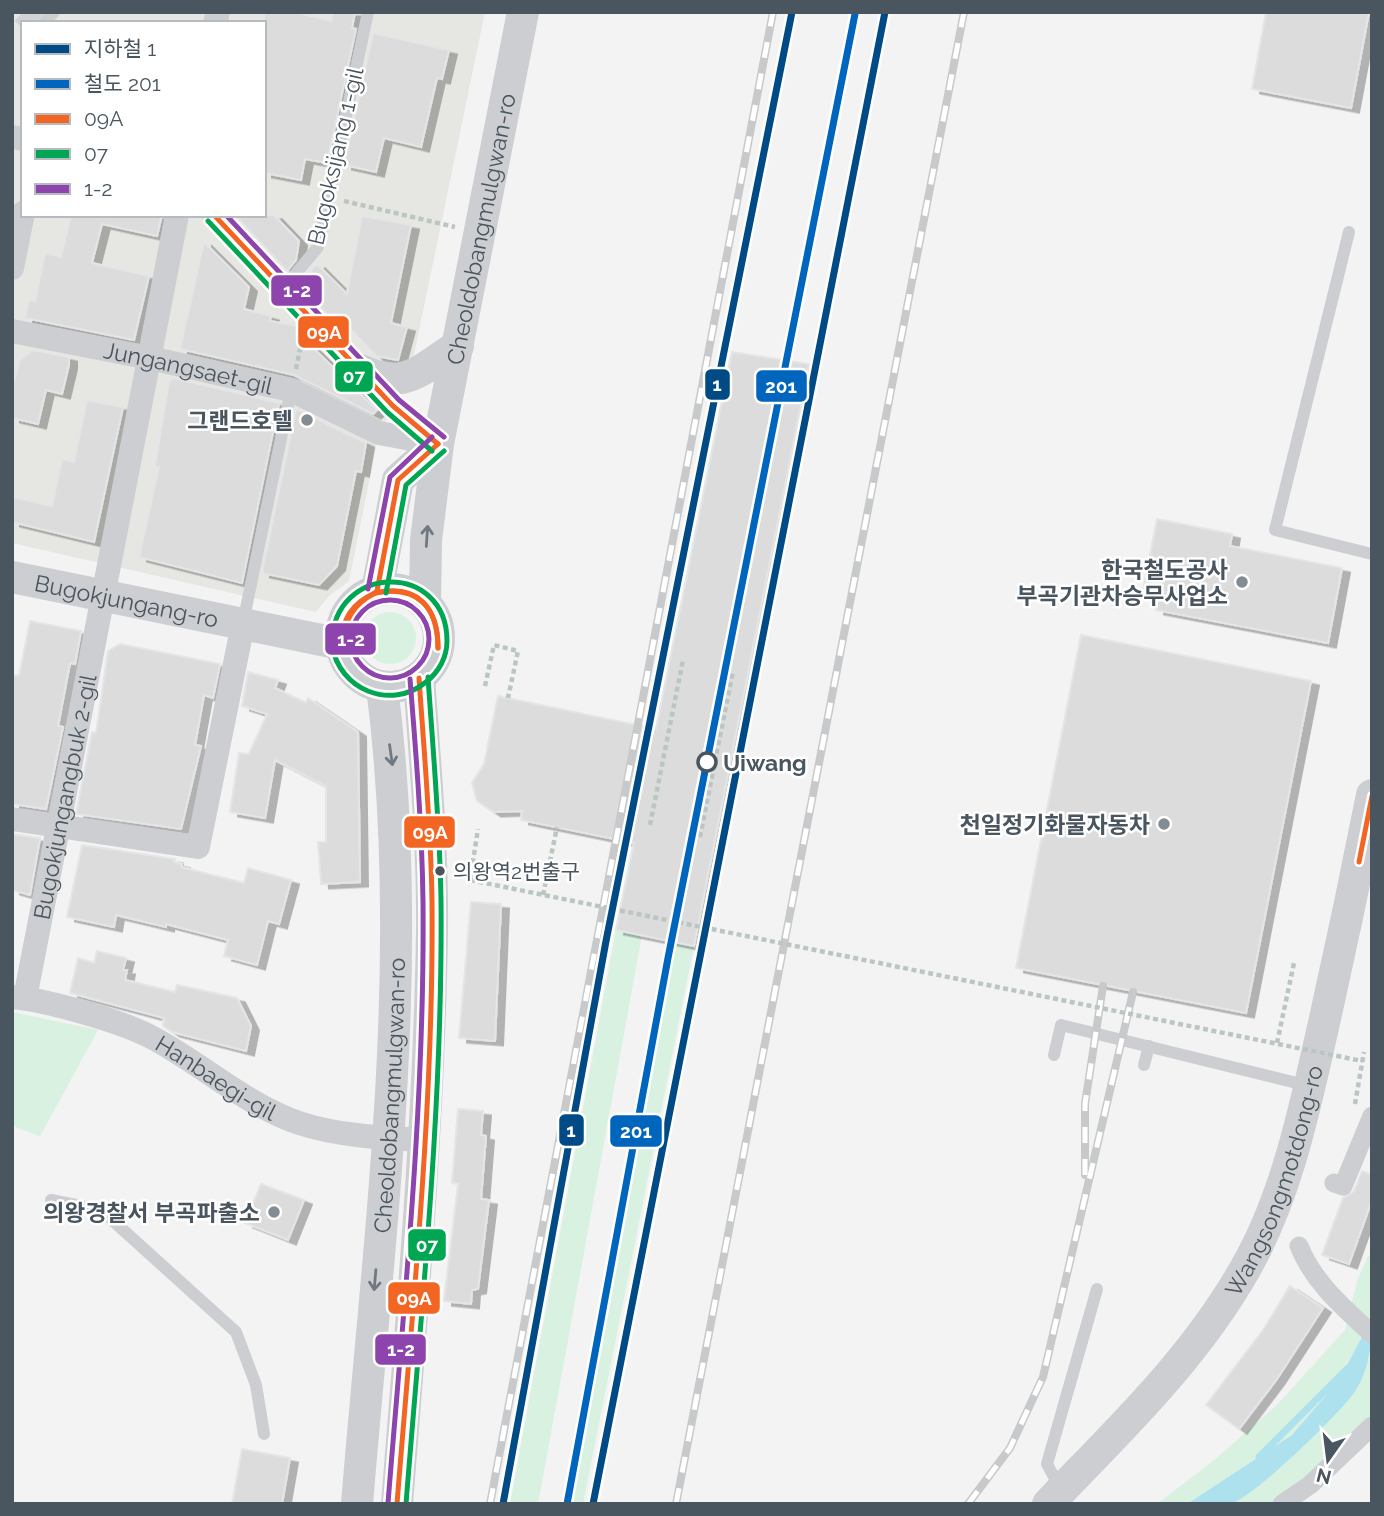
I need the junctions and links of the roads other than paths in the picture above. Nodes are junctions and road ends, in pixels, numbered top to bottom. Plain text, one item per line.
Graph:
1 (368, 12) edge
2 (523, 12) edge
3 (22, 217) edge
4 (177, 217) edge
5 (216, 217) edge
6 (1349, 232) dead end
7 (12, 268) edge
8 (282, 291) junction
9 (12, 331) edge
10 (458, 346) junction
11 (150, 358) junction
12 (358, 369) junction
13 (291, 390) junction
14 (438, 444) junction
15 (1372, 554) edge
16 (12, 577) edge
17 (377, 591) junction
18 (104, 596) junction
19 (425, 604) junction
20 (243, 624) junction
21 (341, 644) junction
22 (419, 678) junction
23 (382, 687) junction
24 (1372, 794) edge
25 (12, 819) edge
26 (59, 825) junction
27 (1366, 864) edge
28 (19, 998) edge
29 (1149, 1046) junction
30 (1055, 1055) dead end
31 (1144, 1065) dead end
32 (1310, 1086) junction
33 (1372, 1116) edge
34 (387, 1139) junction
35 (426, 1140) junction
36 (1334, 1182) dead end
37 (51, 1200) dead end
38 (1299, 1246) dead end
39 (1097, 1289) dead end
40 (1372, 1334) edge
41 (1372, 1426) edge
42 (264, 1434) dead end
43 (1054, 1497) edge
44 (357, 1504) edge
45 (397, 1504) edge
46 (1282, 1504) edge

1 - 8 lane, Bugoksijang 1-gil
2 - 10 street, Cheoldobangmulgwan-ro
3 - 7 street
4 - 11 street, Bugokjungangbuk 2-gil
5 - 8 street
6 - 15 lane
8 - 12 street
9 - 11 street, Jungangsaet-gil
10 - 12 street
10 - 14 street, Cheoldobangmulgwan-ro
11 - 13 street, Jungangsaet-gil
11 - 18 street, Bugokjungangbuk 2-gil
12 - 14 street
13 - 14 street, Jungangsaet-gil
13 - 20 lane, Bugokjungang-ro
14 - 17 street
19 -> 14 street, Cheoldobangmulgwan-ro
16 - 18 street, Bugokjungang-ro
17 - 19 street
17 - 21 street
18 - 20 street, Bugokjungang-ro
18 - 26 street, Bugokjungangbuk 2-gil
19 - 22 street
20 - 21 street, Bugokjungang-ro
20 - 26 street
21 - 23 street
22 - 23 street
22 - 35 street, Cheoldobangmulgwan-ro
23 -> 34 street, Cheoldobangmulgwan-ro
24 - 27 street, Wangsongmotdong-ro
25 - 26 street
26 - 28 street, Bugokjungangbuk 2-gil
27 - 32 street, Wangsongmotdong-ro
28 - 34 street, Hanbaegi-gil
29 - 30 lane
29 - 31 lane
29 - 32 lane
32 - 43 street, Wangsongmotdong-ro
33 - 36 street
34 - 35 street, Hanbaegi-gil
34 -> 44 street, Cheoldobangmulgwan-ro
35 - 45 street, Cheoldobangmulgwan-ro
37 - 42 lane
38 - 40 street
39 - 43 lane
41 - 46 street

